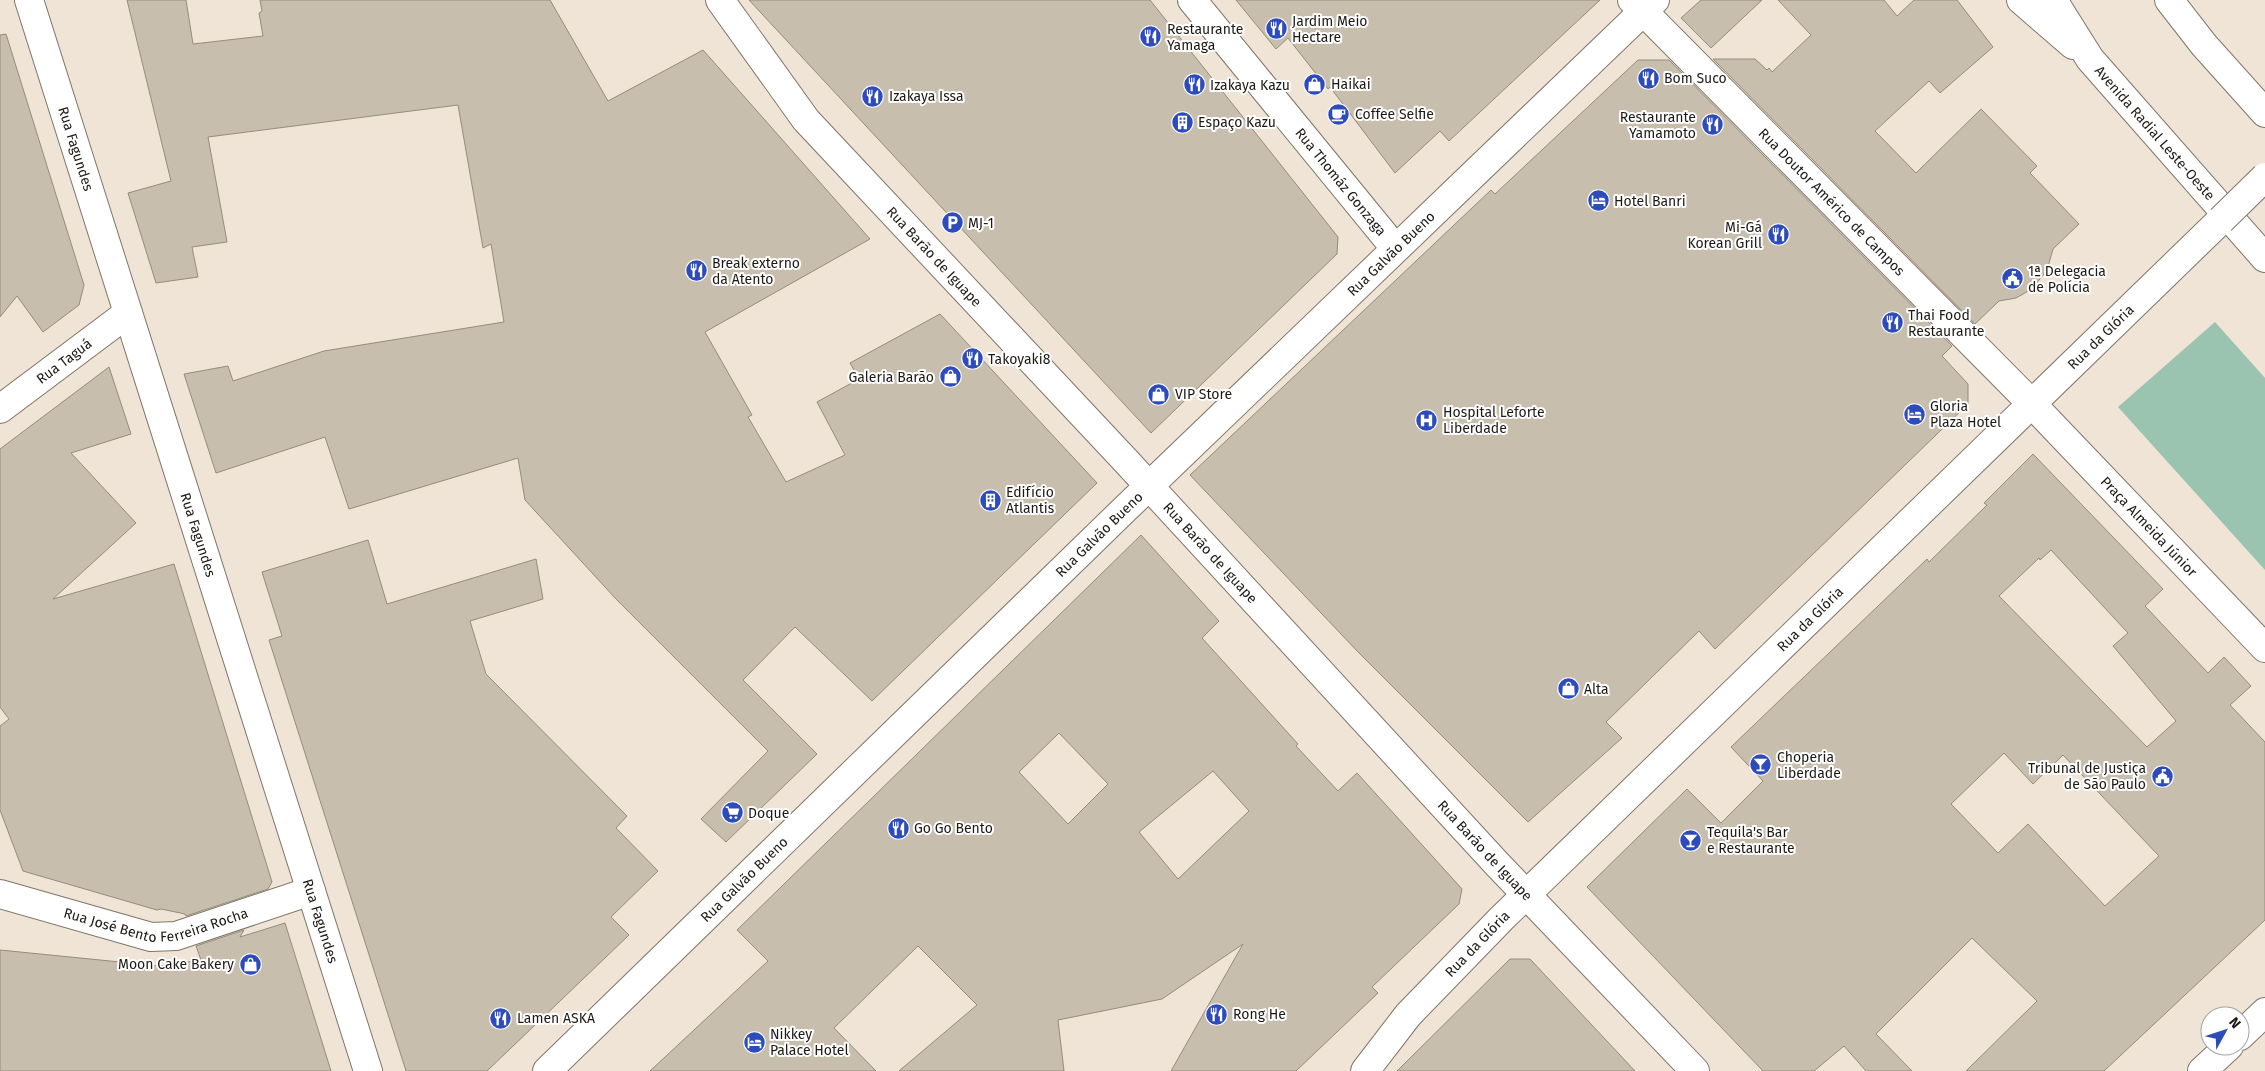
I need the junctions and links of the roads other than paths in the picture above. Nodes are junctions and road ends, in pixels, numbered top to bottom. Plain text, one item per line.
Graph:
1 (29, 0) edge
2 (720, 0) edge
3 (1192, 0) edge
4 (2020, 0) edge
5 (2053, 0) edge
6 (2169, 0) edge
7 (1643, 4) edge
8 (2090, 59) junction
9 (2265, 113) edge
10 (2265, 177) edge
11 (1395, 248) junction
12 (2265, 258) edge
13 (128, 313) junction
14 (2032, 404) junction
15 (0, 409) edge
16 (1149, 486) junction
17 (2265, 648) edge
18 (311, 891) junction
19 (0, 894) edge
20 (1526, 894) junction
21 (2265, 1012) edge
22 (2250, 1026) edge
23 (2218, 1056) edge
24 (368, 1071) edge
25 (547, 1071) edge
26 (1365, 1071) edge
27 (1695, 1071) edge
28 (2202, 1071) edge

1 - 13 main road, Rua Fagundes
2 - 16 main road, Rua Barão de Iguape
3 - 11 main road, Rua Thomáz Gonzaga
4 - 8 main road
5 - 8 main road, Avenida Radial Leste-Oeste
6 - 9 main road
7 - 11 main road, Rua Galvão Bueno
7 - 14 main road, Rua Doutor Américo de Campos
8 - 12 main road, Avenida Radial Leste-Oeste
10 - 14 main road, Rua da Glória, bridge
11 - 16 main road, Rua Galvão Bueno
13 - 15 main road, Rua Taguá
13 - 18 main road, Rua Fagundes
14 - 17 main road, Praça Almeida Júnior
14 - 20 main road, Rua da Glória
16 - 20 main road, Rua Barão de Iguape
16 - 25 main road, Rua Galvão Bueno
18 - 19 main road, Rua José Bento Ferreira Rocha
18 - 24 main road, Rua Fagundes
20 - 26 main road, Rua da Glória
20 - 27 main road, Rua Barão de Iguape
21 - 22 main road
23 - 28 main road

